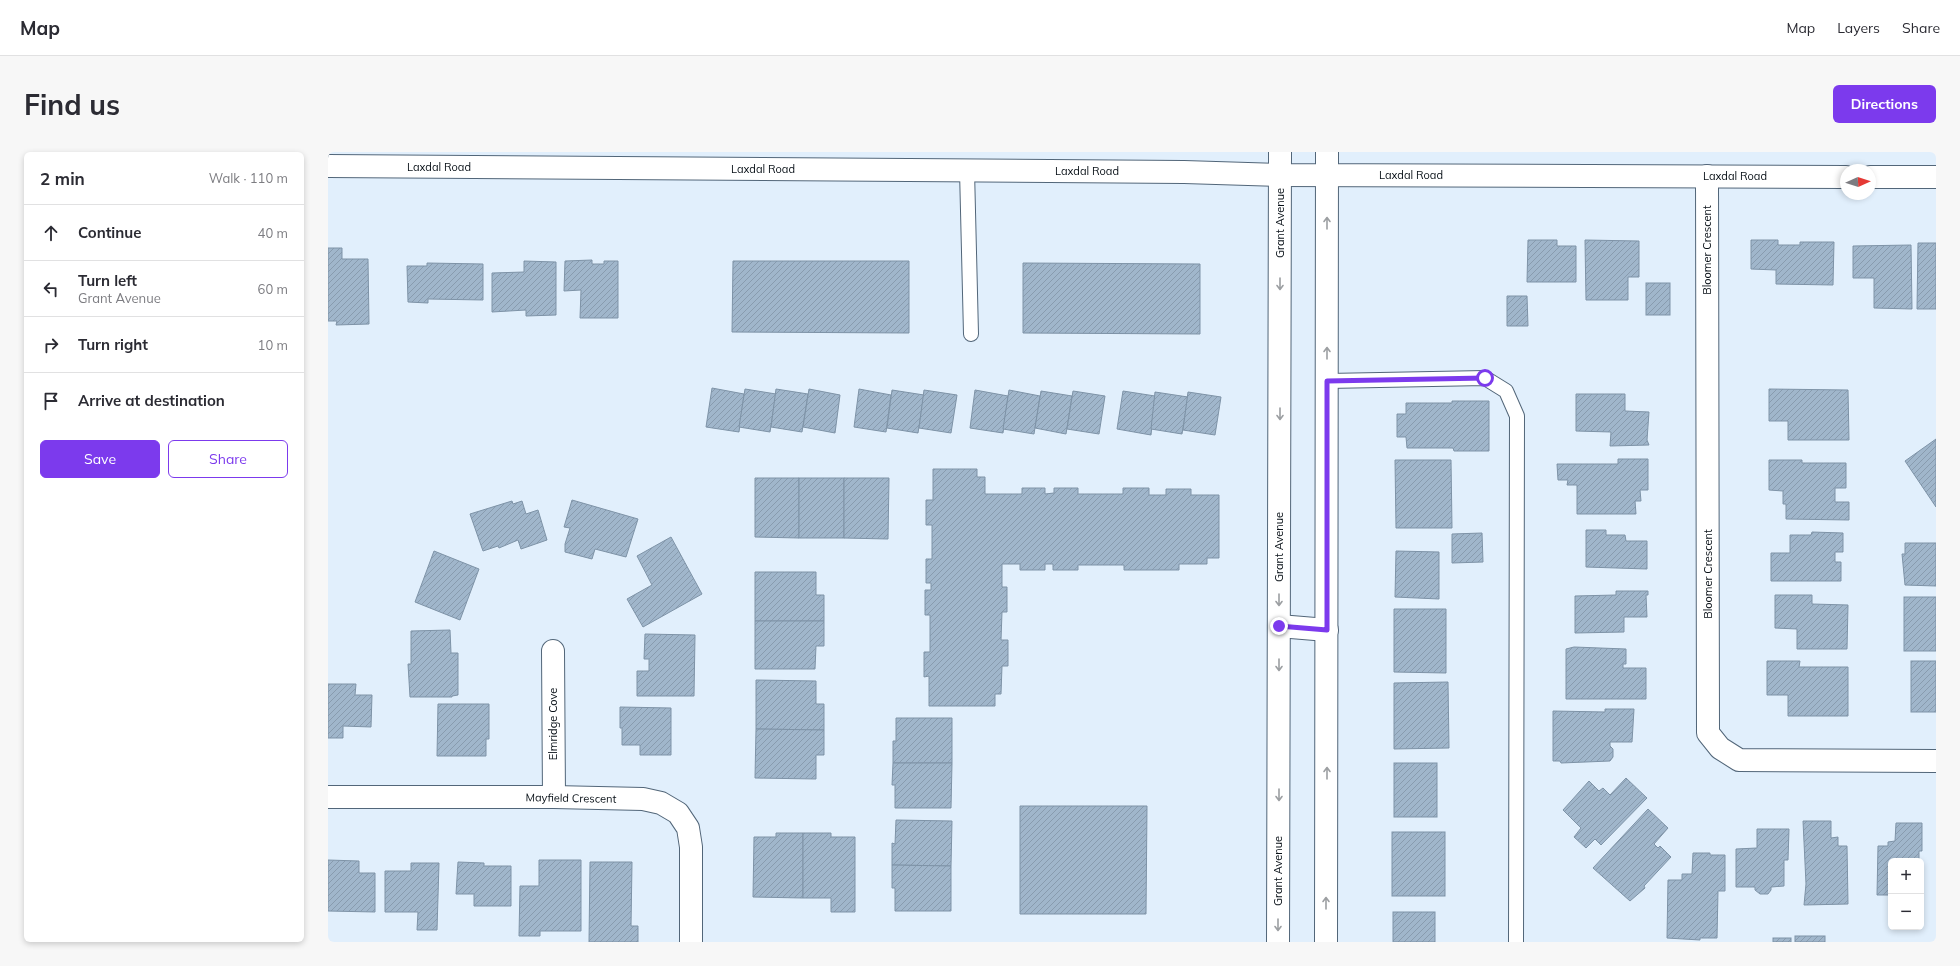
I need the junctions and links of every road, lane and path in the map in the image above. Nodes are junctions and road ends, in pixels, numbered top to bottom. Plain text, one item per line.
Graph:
1 (1280, 152) edge
2 (1327, 152) edge
3 (441, 159) edge
4 (328, 166) edge
5 (967, 170) junction
6 (1327, 174) junction
7 (1280, 175) junction
8 (1707, 176) junction
9 (1840, 176) edge
10 (1876, 177) edge
11 (1936, 177) edge
12 (971, 334) dead end
13 (1327, 381) junction
14 (1279, 626) junction
15 (1327, 630) junction
16 (553, 651) dead end
17 (1936, 761) edge
18 (328, 796) edge
19 (554, 798) junction
20 (691, 942) edge
21 (1278, 942) edge
22 (1326, 942) edge
23 (1516, 942) edge

1 - 7 street, Grant Avenue
2 - 6 street
3 - 4 street, Laxdal Road
3 - 5 street, Laxdal Road
5 - 7 street, Laxdal Road
5 - 12 lane
6 - 7 street, Laxdal Road
6 - 8 street, Laxdal Road
13 -> 6 street
7 -> 14 street, Grant Avenue
8 - 9 street, Laxdal Road
8 - 17 street, Bloomer Crescent
10 - 11 street
13 - 15 street
13 - 23 lane
14 - 15 street
14 -> 21 street, Grant Avenue
22 -> 15 street
16 - 19 street, Elmridge Cove
18 - 19 street, Mayfield Crescent
19 - 20 street, Mayfield Crescent

